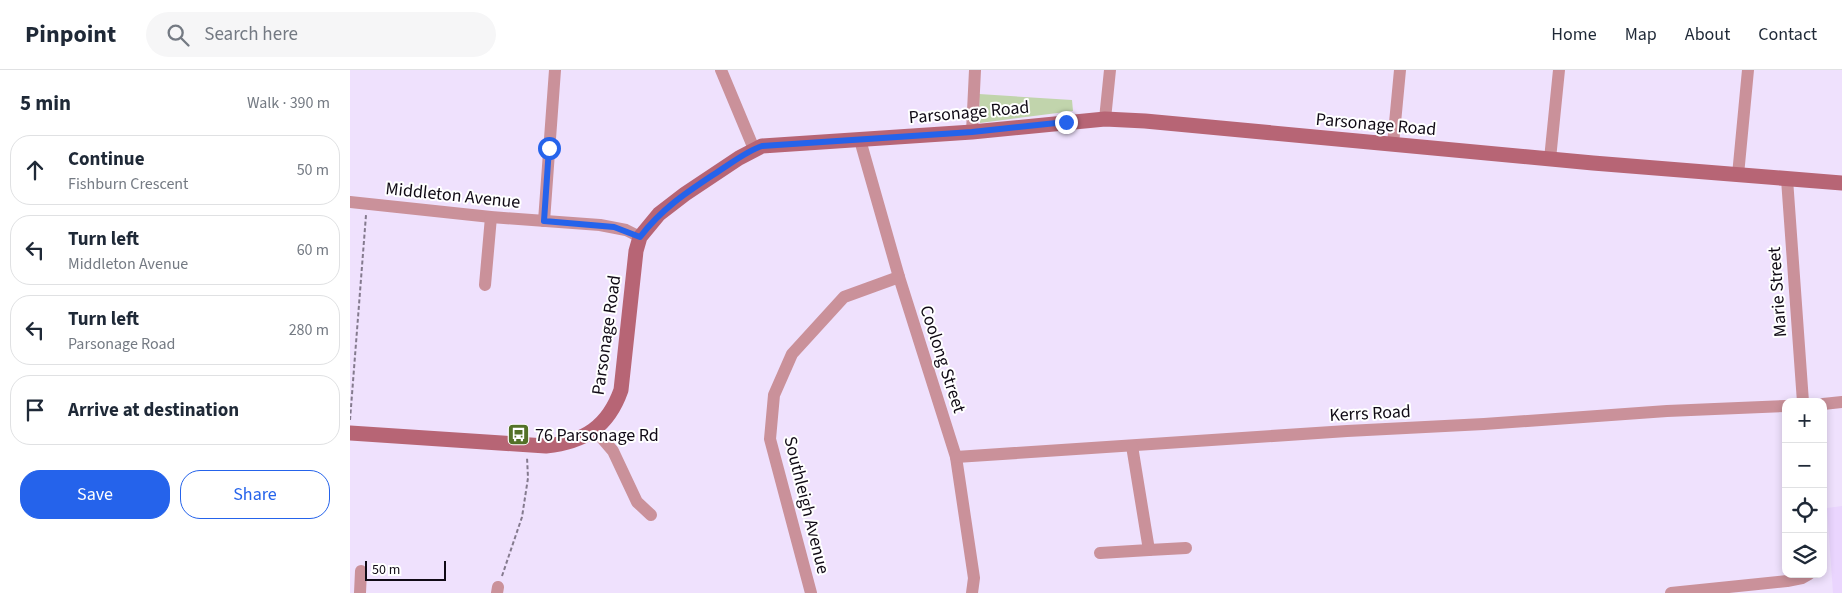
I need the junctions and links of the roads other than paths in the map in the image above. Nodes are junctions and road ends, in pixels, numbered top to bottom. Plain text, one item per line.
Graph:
1 (555, 70) edge
2 (721, 70) edge
3 (975, 70) edge
4 (1110, 70) edge
5 (1400, 70) edge
6 (1559, 70) edge
7 (1748, 70) edge
8 (1105, 119) junction
9 (972, 132) junction
10 (860, 140) junction
11 (1393, 144) junction
12 (754, 149) junction
13 (1550, 159) junction
14 (1738, 175) junction
15 (1786, 180) junction
16 (1842, 183) edge
17 (350, 202) edge
18 (491, 217) junction
19 (544, 221) junction
20 (640, 237) junction
21 (899, 277) junction
22 (485, 285) dead end
23 (1803, 398) edge
24 (1842, 402) edge
25 (1827, 404) edge
26 (1782, 406) edge
27 (595, 430) junction
28 (350, 433) edge
29 (1132, 446) junction
30 (956, 457) junction
31 (651, 516) dead end
32 (1186, 548) dead end
33 (1149, 550) junction
34 (1100, 553) dead end
35 (361, 571) dead end
36 (1802, 578) edge
37 (360, 593) edge
38 (811, 593) edge
39 (972, 593) edge
40 (1671, 593) edge

1 - 19 street
2 - 12 street
3 - 9 street
4 - 8 street
5 - 11 street
6 - 13 street
7 - 14 street
8 - 9 street, Parsonage Road
8 - 11 street, Parsonage Road
9 - 10 street, Parsonage Road
10 - 12 street, Parsonage Road
10 - 21 street, Coolong Street
11 - 13 street, Parsonage Road
12 - 20 street, Parsonage Road
13 - 14 street, Parsonage Road
14 - 15 street, Parsonage Road
15 - 16 street, Parsonage Road
15 - 23 street, Marie Street
17 - 18 street, Middleton Avenue
18 - 19 street, Middleton Avenue
18 - 22 street
19 - 20 street, Middleton Avenue
20 - 27 street, Parsonage Road
21 - 30 street, Coolong Street
21 - 38 street, Southleigh Avenue
24 - 25 street
26 - 29 street, Kerrs Road
27 - 28 street, Parsonage Road
27 - 31 street
29 - 30 street, Kerrs Road
29 - 33 street
30 - 39 street, Coolong Street
32 - 33 street
33 - 34 street
35 - 37 street
36 - 40 street

